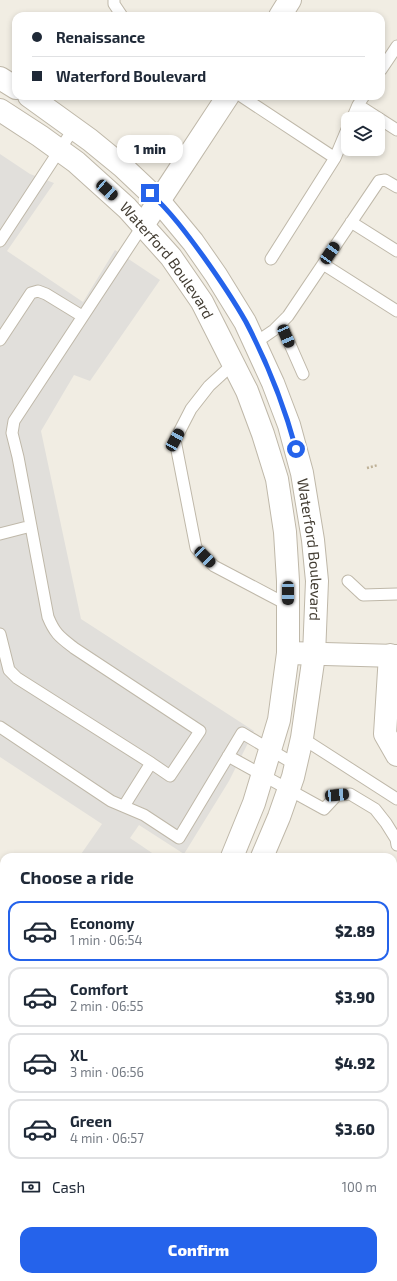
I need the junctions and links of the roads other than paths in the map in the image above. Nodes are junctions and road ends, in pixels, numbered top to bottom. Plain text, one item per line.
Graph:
1 (114, 0) edge
2 (290, 0) edge
3 (119, 12) edge
4 (282, 12) edge
5 (397, 46) edge
6 (385, 64) edge
7 (0, 78) edge
8 (12, 86) edge
9 (35, 100) edge
10 (225, 100) edge
11 (247, 100) edge
12 (361, 101) edge
13 (0, 110) edge
14 (356, 112) edge
15 (74, 128) junction
16 (397, 130) edge
17 (341, 144) edge
18 (60, 150) junction
19 (335, 158) junction
20 (397, 188) edge
21 (159, 201) junction
22 (351, 222) junction
23 (143, 225) junction
24 (0, 241) edge
25 (397, 250) edge
26 (271, 259) dead end
27 (323, 264) junction
28 (397, 311) edge
29 (82, 316) junction
30 (281, 324) junction
31 (0, 340) edge
32 (255, 343) junction
33 (233, 364) junction
34 (303, 374) dead end
35 (31, 526) junction
36 (0, 534) edge
37 (348, 581) dead end
38 (397, 594) edge
39 (288, 605) junction
40 (0, 634) edge
41 (288, 653) junction
42 (314, 654) junction
43 (394, 655) edge
44 (0, 727) edge
45 (302, 738) junction
46 (270, 750) junction
47 (397, 754) edge
48 (228, 756) junction
49 (151, 763) junction
50 (296, 765) junction
51 (262, 775) junction
52 (289, 789) junction
53 (397, 800) edge
54 (124, 806) junction
55 (397, 845) edge
56 (234, 853) edge
57 (264, 853) edge

1 - 3 lane
2 - 4 street
5 - 6 lane
7 - 8 street
9 - 15 street, Waterford Boulevard
10 - 21 street
11 - 19 lane
12 - 14 lane
12 - 16 lane
13 - 18 street, Waterford Boulevard
15 - 18 lane
15 - 21 street, Waterford Boulevard
17 - 19 lane
18 - 23 street, Waterford Boulevard
18 - 24 lane
19 - 26 lane
20 - 22 lane
21 - 23 street
21 - 32 street, Waterford Boulevard
22 - 25 lane
22 - 27 lane
23 - 29 lane
23 - 33 street, Waterford Boulevard
27 - 28 lane
27 - 30 lane
29 - 31 lane
29 - 35 lane
30 - 32 lane
30 - 34 lane
32 - 33 street
32 - 42 street, Waterford Boulevard
33 - 39 street, Waterford Boulevard
33 - 39 lane
35 - 36 lane
35 - 49 lane
37 - 38 lane
39 - 41 street, Waterford Boulevard
40 - 49 lane
41 - 42 street
41 - 46 street, Waterford Boulevard
42 - 43 street
42 - 45 street, Waterford Boulevard
43 - 47 street
44 - 54 lane
45 - 50 street, Waterford Boulevard
45 - 53 lane
46 - 48 lane
46 - 50 lane
46 - 51 street, Waterford Boulevard
48 - 51 lane
48 - 54 lane
49 - 54 lane
50 - 52 street, Waterford Boulevard
51 - 52 lane
51 - 56 street, Waterford Boulevard
52 - 55 lane
52 - 57 street, Waterford Boulevard

